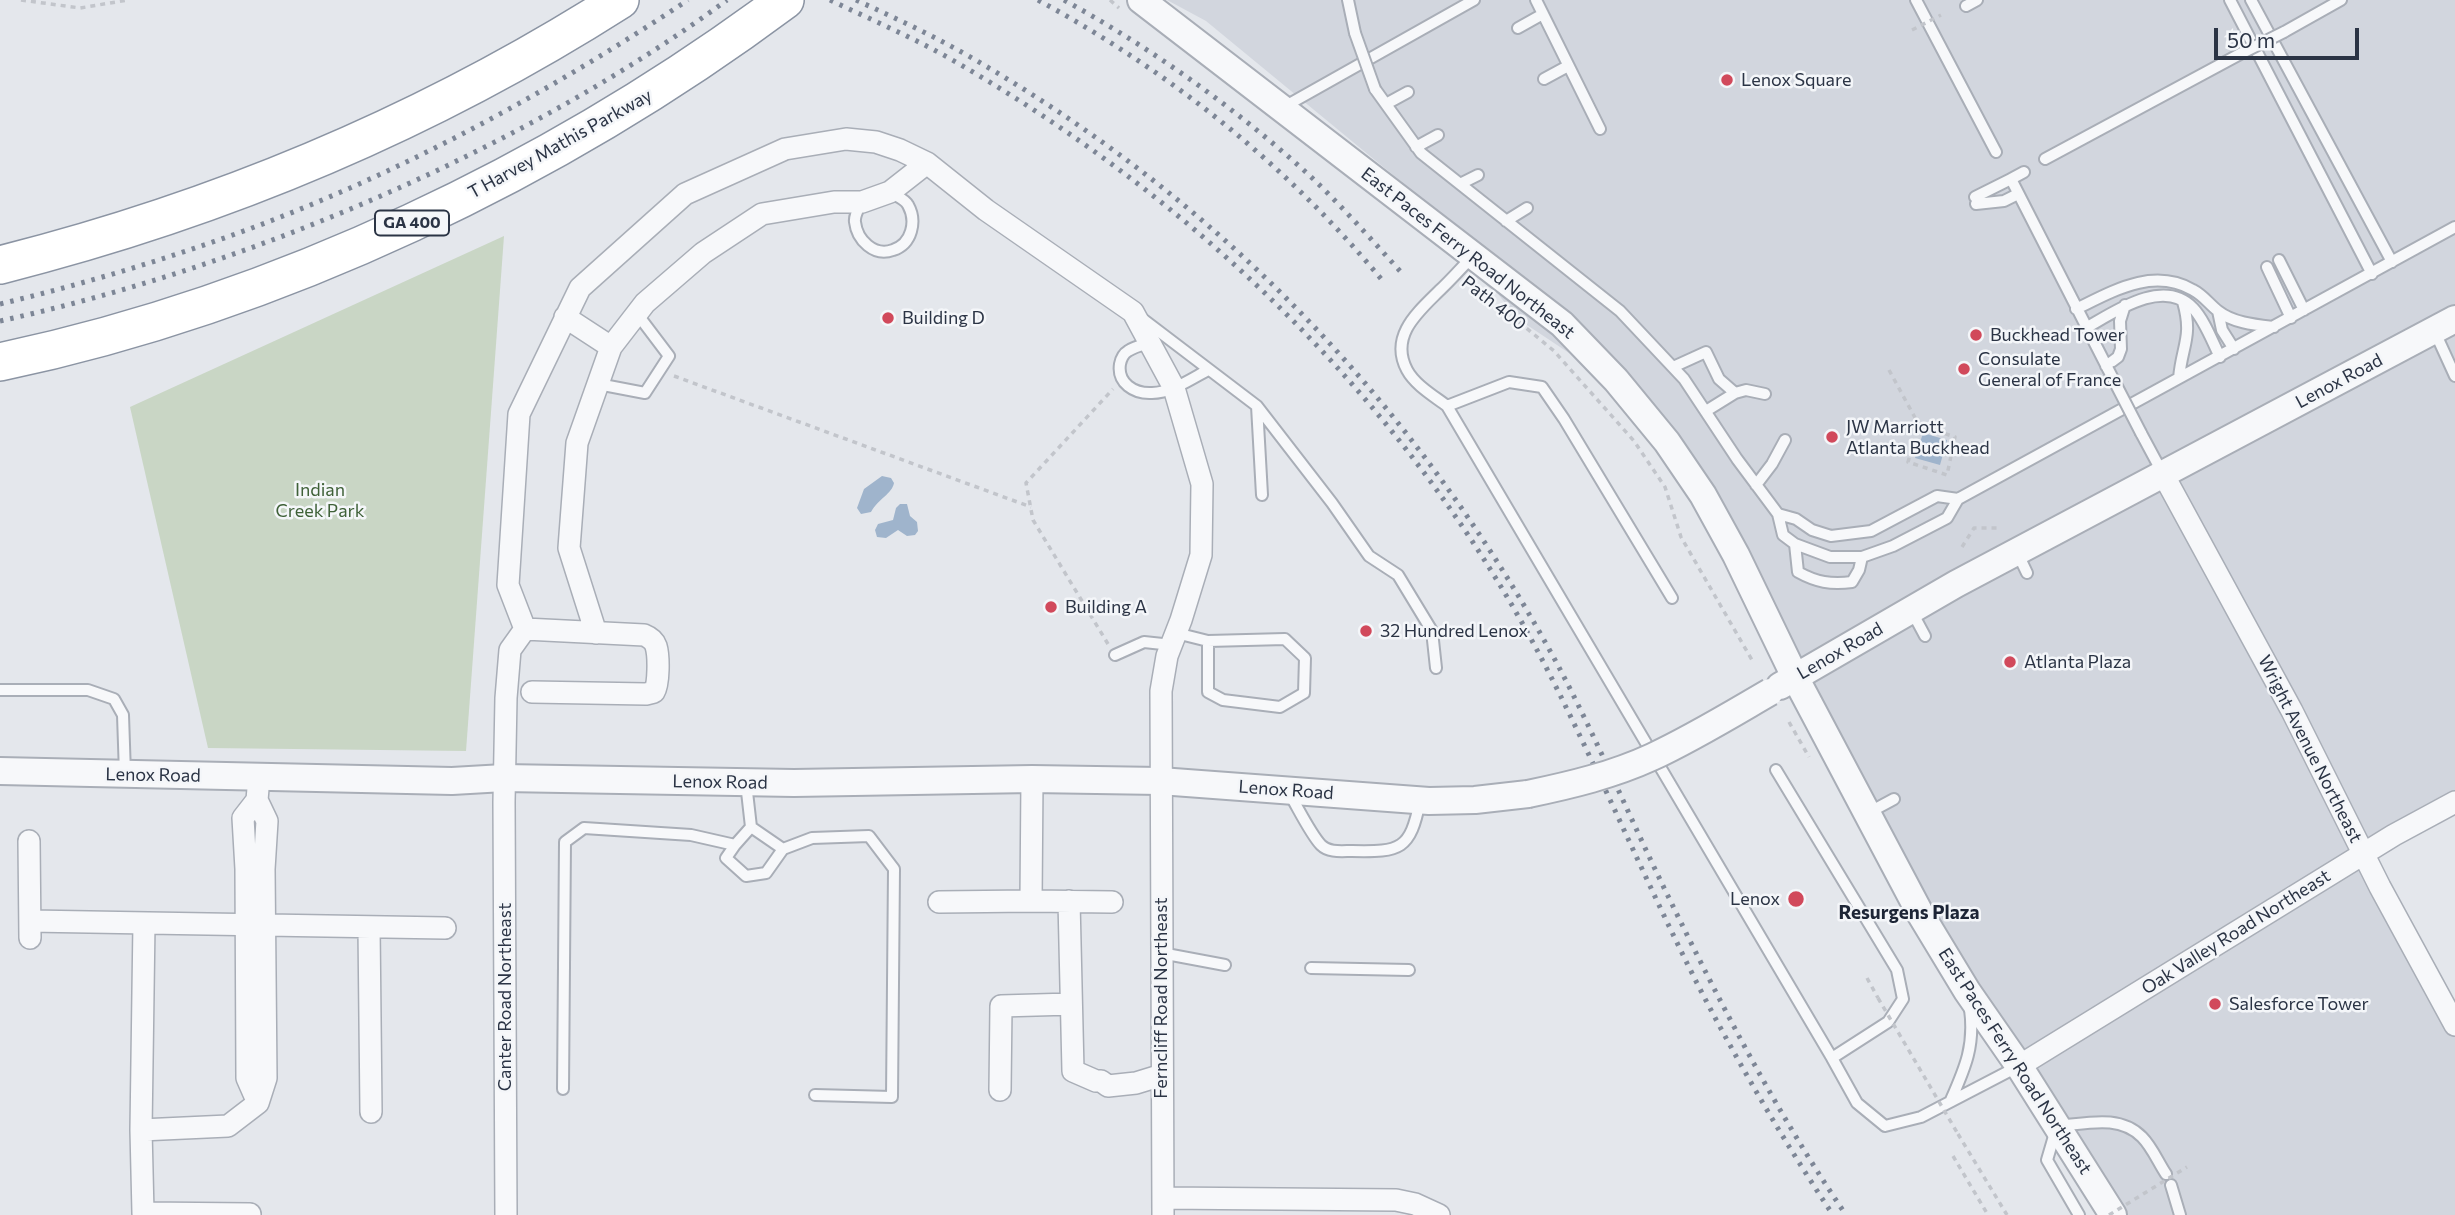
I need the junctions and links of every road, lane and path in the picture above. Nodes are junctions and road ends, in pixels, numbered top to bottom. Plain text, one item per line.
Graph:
1 (22, 0) edge
2 (128, 0) edge
3 (620, 0) edge
4 (785, 0) edge
5 (1110, 0) edge
6 (1348, 0) edge
7 (1474, 0) edge
8 (1536, 0) edge
9 (1916, 0) edge
10 (1977, 0) edge
11 (2230, 0) edge
12 (2251, 0) edge
13 (2341, 0) edge
14 (1131, 4) edge
15 (1966, 6) dead end
16 (1543, 14) junction
17 (1941, 15) dead end
18 (1518, 29) dead end
19 (1912, 30) dead end
20 (1568, 66) junction
21 (1544, 79) dead end
22 (1408, 92) dead end
23 (1385, 104) junction
24 (1282, 107) junction
25 (1600, 129) dead end
26 (1438, 135) dead end
27 (1416, 147) junction
28 (1996, 152) dead end
29 (2045, 159) dead end
30 (927, 163) junction
31 (2024, 172) dead end
32 (1478, 175) dead end
33 (2011, 179) junction
34 (1460, 184) junction
35 (891, 192) junction
36 (2018, 194) junction
37 (862, 202) junction
38 (1527, 208) dead end
39 (1506, 221) junction
40 (2455, 228) edge
41 (1473, 256) junction
42 (2279, 260) dead end
43 (2392, 262) junction
44 (0, 265) edge
45 (2267, 267) dead end
46 (2372, 274) junction
47 (2183, 302) junction
48 (2125, 305) junction
49 (2077, 309) junction
50 (2304, 310) junction
51 (2218, 311) junction
52 (1133, 312) junction
53 (638, 315) junction
54 (1511, 315) dead end
55 (565, 317) junction
56 (2291, 317) junction
57 (2444, 325) edge
58 (2274, 327) junction
59 (2086, 328) junction
60 (1149, 343) junction
61 (611, 347) junction
62 (2234, 349) junction
63 (2220, 357) junction
64 (0, 362) edge
65 (1673, 366) junction
66 (2107, 367) junction
67 (1208, 370) junction
68 (1889, 370) dead end
69 (659, 371) junction
70 (2455, 376) edge
71 (2179, 378) junction
72 (1122, 380) junction
73 (598, 384) junction
74 (1174, 388) junction
75 (1734, 393) junction
76 (1765, 394) dead end
77 (1447, 406) junction
78 (1256, 407) junction
79 (1706, 411) junction
80 (1919, 425) junction
81 (1785, 440) dead end
82 (2163, 474) junction
83 (1756, 485) junction
84 (1262, 495) dead end
85 (1958, 499) junction
86 (1031, 507) junction
87 (1778, 514) junction
88 (1997, 528) dead end
89 (1795, 544) junction
90 (1962, 547) dead end
91 (1861, 556) junction
92 (1672, 598) dead end
93 (1911, 610) junction
94 (525, 629) junction
95 (596, 633) junction
96 (1926, 636) dead end
97 (1174, 639) junction
98 (1208, 641) junction
99 (1115, 655) joint
100 (1752, 660) dead end
101 (1436, 668) dead end
102 (1794, 677) junction
103 (0, 690) edge
104 (532, 692) dead end
105 (1776, 770) dead end
106 (0, 771) edge
107 (125, 774) junction
108 (504, 778) junction
109 (1032, 779) junction
110 (1160, 782) junction
111 (746, 783) junction
112 (258, 789) junction
113 (1288, 791) junction
114 (1894, 799) dead end
115 (1420, 800) junction
116 (2455, 802) edge
117 (1867, 813) junction
118 (751, 827) junction
119 (29, 841) dead end
120 (735, 845) junction
121 (783, 849) junction
122 (2364, 854) junction
123 (1031, 901) junction
124 (1069, 901) junction
125 (939, 902) dead end
126 (1112, 902) dead end
127 (144, 923) junction
128 (256, 925) junction
129 (369, 927) junction
130 (445, 928) dead end
131 (1161, 953) junction
132 (1225, 965) dead end
133 (1311, 968) dead end
134 (1409, 970) dead end
135 (1867, 978) dead end
136 (1967, 991) junction
137 (1071, 1004) junction
138 (2455, 1025) edge
139 (1832, 1058) junction
140 (2019, 1066) junction
141 (1162, 1067) junction
142 (563, 1089) dead end
143 (1000, 1090) dead end
144 (815, 1095) dead end
145 (1951, 1100) junction
146 (371, 1112) dead end
147 (2057, 1126) junction
148 (141, 1130) junction
149 (1953, 1156) dead end
150 (2187, 1167) dead end
151 (2166, 1174) dead end
152 (2171, 1185) dead end
153 (1163, 1207) edge
154 (250, 1214) edge
155 (506, 1215) edge
156 (1438, 1215) edge
157 (1988, 1215) edge
158 (2007, 1215) edge
159 (2079, 1215) edge
160 (2111, 1215) edge
161 (2180, 1215) edge

1 - 2 path
3 - 44 highway
4 - 64 highway, T Harvey Mathis Parkway / GA 400
5 - 14 path
6 - 23 lane, bridge
7 - 24 lane
8 - 16 lane
9 - 28 lane
10 - 15 lane
11 - 46 lane
12 - 43 lane
13 - 29 lane, bridge
14 - 24 street, East Paces Ferry Road Northeast
16 - 18 lane
16 - 20 lane
17 - 19 path, bridge
20 - 21 lane
20 - 25 lane
22 - 23 lane
23 - 27 lane
24 - 41 street, East Paces Ferry Road Northeast
26 - 27 lane
27 - 34 lane
30 - 35 street
30 - 52 street
30 - 55 street
31 - 33 lane
32 - 34 lane
33 - 36 lane
33 - 36 lane
34 - 39 lane
35 - 37 street
35 - 37 lane
36 - 49 lane
37 - 53 street
38 - 39 lane
39 - 65 lane
40 - 43 lane
41 - 77 lane
41 - 102 street, East Paces Ferry Road Northeast
42 - 50 lane
43 - 46 lane
45 - 56 lane
46 - 50 lane
47 - 48 lane
47 - 63 lane
47 - 71 lane
48 - 59 lane
48 - 66 lane
49 - 51 lane
49 - 59 lane
50 - 56 lane
51 - 58 lane
51 - 62 lane
52 - 60 street, Ferncliff Road Northeast
52 - 67 lane
53 - 61 street
53 - 69 lane
54 - 100 path, Path 400
55 - 61 street
55 - 94 street
56 - 58 lane
57 - 70 lane
57 - 82 street, Lenox Road
58 - 62 lane
59 - 66 lane
60 - 72 lane
60 - 74 street, Ferncliff Road Northeast
61 - 73 street
62 - 63 lane
63 - 71 lane
65 - 75 lane
65 - 79 lane
66 - 82 lane, bridge
67 - 74 lane
67 - 78 lane
68 - 80 path
69 - 73 lane
69 - 86 path
71 - 85 lane
72 - 74 lane
72 - 86 path
73 - 95 street
74 - 97 street, Ferncliff Road Northeast
75 - 76 lane
75 - 79 lane
77 - 92 lane
77 - 139 lane
78 - 84 lane
78 - 101 lane
79 - 83 lane
80 - 80 path
81 - 83 lane
82 - 93 street, Lenox Road
82 - 122 street, Wright Avenue Northeast
83 - 87 lane
85 - 87 lane
85 - 91 lane
86 - 99 path
87 - 89 lane
88 - 90 path
89 - 91 lane
89 - 91 lane
93 - 96 lane
93 - 102 street, Lenox Road
94 - 95 street
94 - 108 street, Canter Road Northeast
95 - 104 street
97 - 98 lane
97 - 99 lane
97 - 110 street, Ferncliff Road Northeast
98 - 98 lane
102 - 115 street, Lenox Road, bridge
102 - 117 street, East Paces Ferry Road Northeast
103 - 107 lane
105 - 139 lane
106 - 107 street, Lenox Road
107 - 112 street, Lenox Road
108 - 111 street, Lenox Road
108 - 112 street, Lenox Road
108 - 155 street, Canter Road Northeast
109 - 110 street, Lenox Road
109 - 111 street, Lenox Road
109 - 123 street
110 - 113 street, Lenox Road
110 - 131 street, Ferncliff Road Northeast
111 - 118 lane
112 - 128 street
113 - 115 street, Lenox Road
113 - 115 lane
114 - 117 lane
116 - 122 street, Oak Valley Road Northeast
117 - 136 street, East Paces Ferry Road Northeast
118 - 120 lane
118 - 121 lane
119 - 127 street
120 - 121 lane
120 - 142 lane
121 - 144 lane
122 - 138 street, Wright Avenue Northeast
122 - 140 street, Oak Valley Road Northeast
123 - 124 street
123 - 125 street
124 - 126 street
124 - 137 street
127 - 128 street
127 - 148 street
128 - 129 street
128 - 148 street
129 - 130 street
129 - 146 street
131 - 132 lane
131 - 141 street, Ferncliff Road Northeast
133 - 134 lane
135 - 158 path, bridge
136 - 140 street, East Paces Ferry Road Northeast
136 - 145 lane
137 - 141 street
137 - 143 street
139 - 145 lane
140 - 145 lane
140 - 147 street, East Paces Ferry Road Northeast
141 - 153 street, Ferncliff Road Northeast
147 - 151 lane
147 - 159 lane
147 - 160 street, East Paces Ferry Road Northeast
148 - 154 street
149 - 157 path
150 - 160 path, bridge
152 - 161 lane
153 - 156 street

